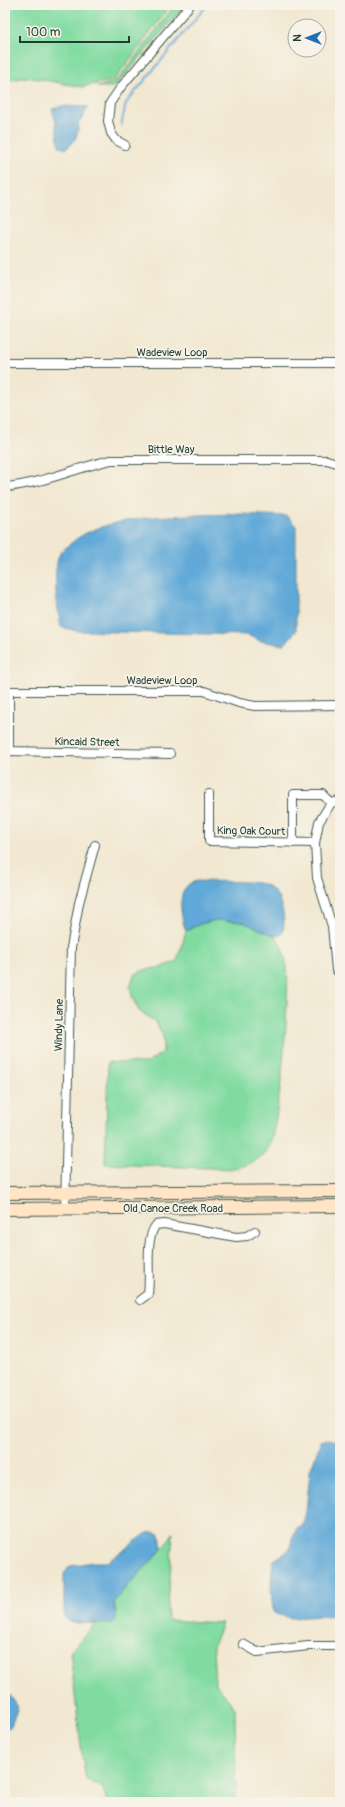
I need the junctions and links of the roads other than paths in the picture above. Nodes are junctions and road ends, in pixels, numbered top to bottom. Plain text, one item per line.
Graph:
1 (190, 5) edge
2 (125, 145) dead end
3 (5, 363) edge
4 (340, 363) edge
5 (340, 464) edge
6 (5, 487) edge
7 (7, 691) edge
8 (340, 705) edge
9 (7, 751) edge
10 (170, 754) dead end
11 (209, 794) dead end
12 (340, 801) edge
13 (331, 803) junction
14 (293, 843) junction
15 (315, 843) junction
16 (95, 845) dead end
17 (340, 974) edge
18 (340, 1191) edge
19 (5, 1193) edge
20 (66, 1193) junction
21 (340, 1206) edge
22 (65, 1208) junction
23 (5, 1209) edge
24 (255, 1231) dead end
25 (140, 1300) dead end
26 (243, 1644) dead end
27 (340, 1646) edge

1 - 2 street
3 - 4 street, Wadeview Loop
5 - 6 street, Bittle Way
7 - 8 street, Wadeview Loop
7 - 9 street
9 - 10 street, Kincaid Street
11 - 14 street, King Oak Court
12 - 13 street
13 - 14 street
13 - 15 street
14 - 15 street, King Oak Court
15 - 17 street
16 - 20 street, Windy Lane
18 - 20 main road, Old Canoe Creek Road
19 - 20 main road, Old Canoe Creek Road
20 - 22 street, Windy Lane
21 - 22 main road, Old Canoe Creek Road
22 - 23 main road, Old Canoe Creek Road
24 - 25 street
26 - 27 street

